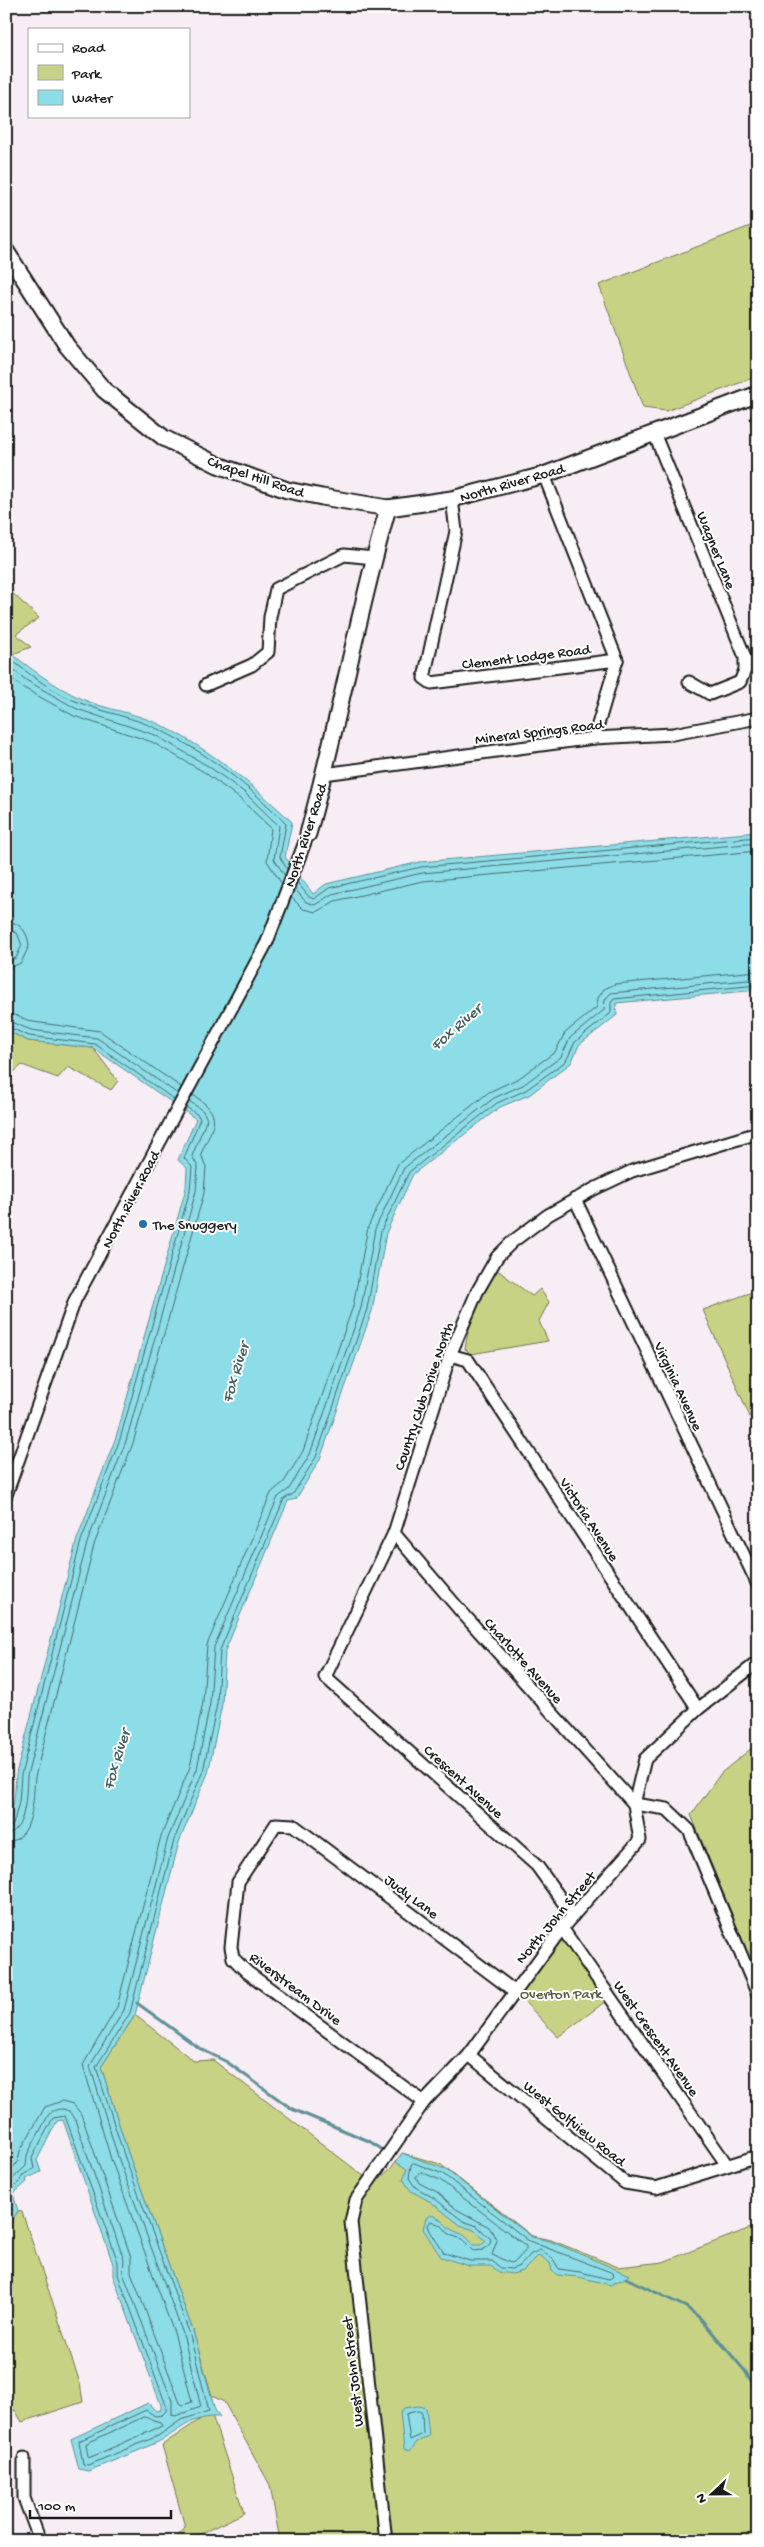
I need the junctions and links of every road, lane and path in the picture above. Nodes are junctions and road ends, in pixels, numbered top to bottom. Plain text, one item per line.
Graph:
1 (6, 251) edge
2 (758, 394) edge
3 (654, 433) junction
4 (544, 474) junction
5 (452, 499) junction
6 (388, 508) junction
7 (374, 558) junction
8 (617, 660) junction
9 (689, 682) dead end
10 (206, 685) dead end
11 (758, 718) edge
12 (594, 738) junction
13 (324, 774) junction
14 (308, 834) joint
15 (758, 1133) edge
16 (575, 1199) junction
17 (450, 1355) junction
18 (7, 1492) edge
19 (394, 1533) junction
20 (758, 1585) edge
21 (758, 1662) edge
22 (325, 1677) joint
23 (698, 1709) junction
24 (634, 1804) junction
25 (293, 1825) joint
26 (573, 1916) junction
27 (562, 1928) junction
28 (514, 1991) junction
29 (758, 1995) edge
30 (469, 2055) junction
31 (424, 2102) junction
32 (758, 2156) edge
33 (727, 2165) junction
34 (356, 2200) joint
35 (24, 2458) dead end
36 (40, 2541) edge
37 (386, 2541) edge

1 - 6 street, Chapel Hill Road
2 - 3 street, North River Road
3 - 4 street, North River Road
3 - 9 street, Wagner Lane
4 - 5 street, North River Road
4 - 8 street, Clement Lodge Road
5 - 6 street, North River Road
5 - 8 street, Clement Lodge Road
6 - 7 street, North River Road
7 - 10 street
7 - 13 street, North River Road
8 - 12 street
11 - 12 street, Mineral Springs Road
12 - 13 street, Mineral Springs Road
13 - 14 street, North River Road
14 - 18 street, North River Road
15 - 16 street, Country Club Drive North
16 - 17 street, Country Club Drive North
16 - 20 street, Virginia Avenue
17 - 19 street, Country Club Drive North
17 - 23 street, Victoria Avenue
19 - 22 street, Country Club Drive North
19 - 24 street, Charlotte Avenue
21 - 23 street, North John Street
22 - 26 street, Crescent Avenue
23 - 24 street, North John Street
24 - 26 street, North John Street
24 - 29 street
25 - 28 street, Judy Lane
25 - 31 street, Riverstream Drive
26 - 27 street, North John Street
27 - 28 street, North John Street
27 - 33 street, West Crescent Avenue
28 - 30 street, North John Street
30 - 31 street, North John Street
30 - 33 street, West Golfview Road
31 - 34 street, North John Street
32 - 33 street, West Golfview Road
34 - 37 street, West John Street
35 - 36 street

